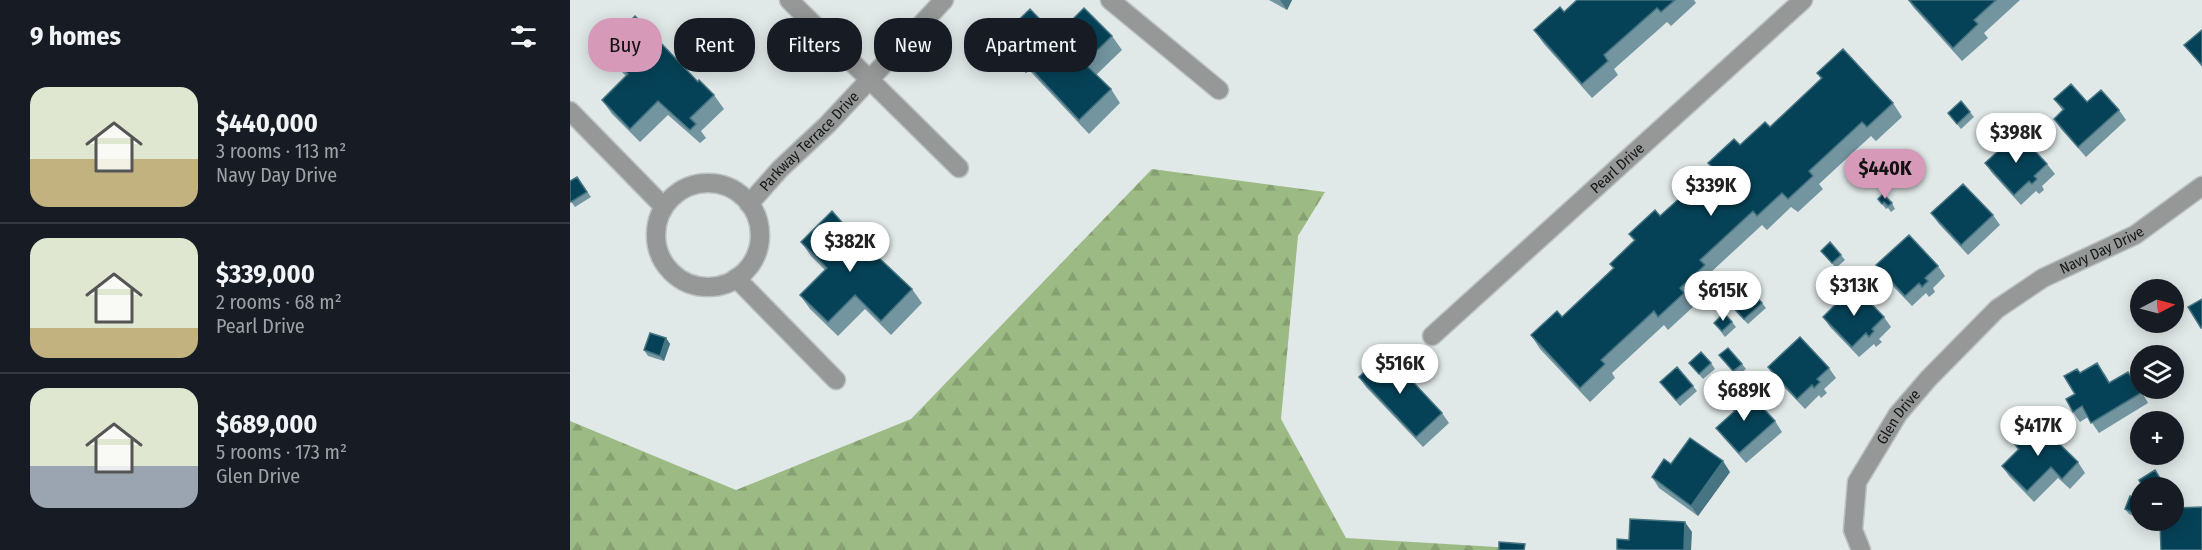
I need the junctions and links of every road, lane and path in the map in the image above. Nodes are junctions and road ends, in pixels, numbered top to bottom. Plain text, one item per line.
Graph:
1 (789, 0) edge
2 (944, 0) edge
3 (1110, 0) edge
4 (1803, 0) edge
5 (869, 79) junction
6 (1219, 90) dead end
7 (570, 111) edge
8 (959, 168) dead end
9 (2202, 186) edge
10 (749, 204) junction
11 (664, 207) junction
12 (736, 278) junction
13 (1997, 309) joint
14 (1432, 336) dead end
15 (836, 380) dead end
16 (1861, 550) edge

1 - 5 street
2 - 5 street, Parkway Terrace Drive
3 - 6 street
4 - 14 street, Pearl Drive
5 - 8 street
5 - 10 street, Parkway Terrace Drive
7 - 11 street
9 - 13 street, Navy Day Drive
10 - 11 street
10 - 12 street
11 - 12 street
12 - 15 street
13 - 16 street, Glen Drive

